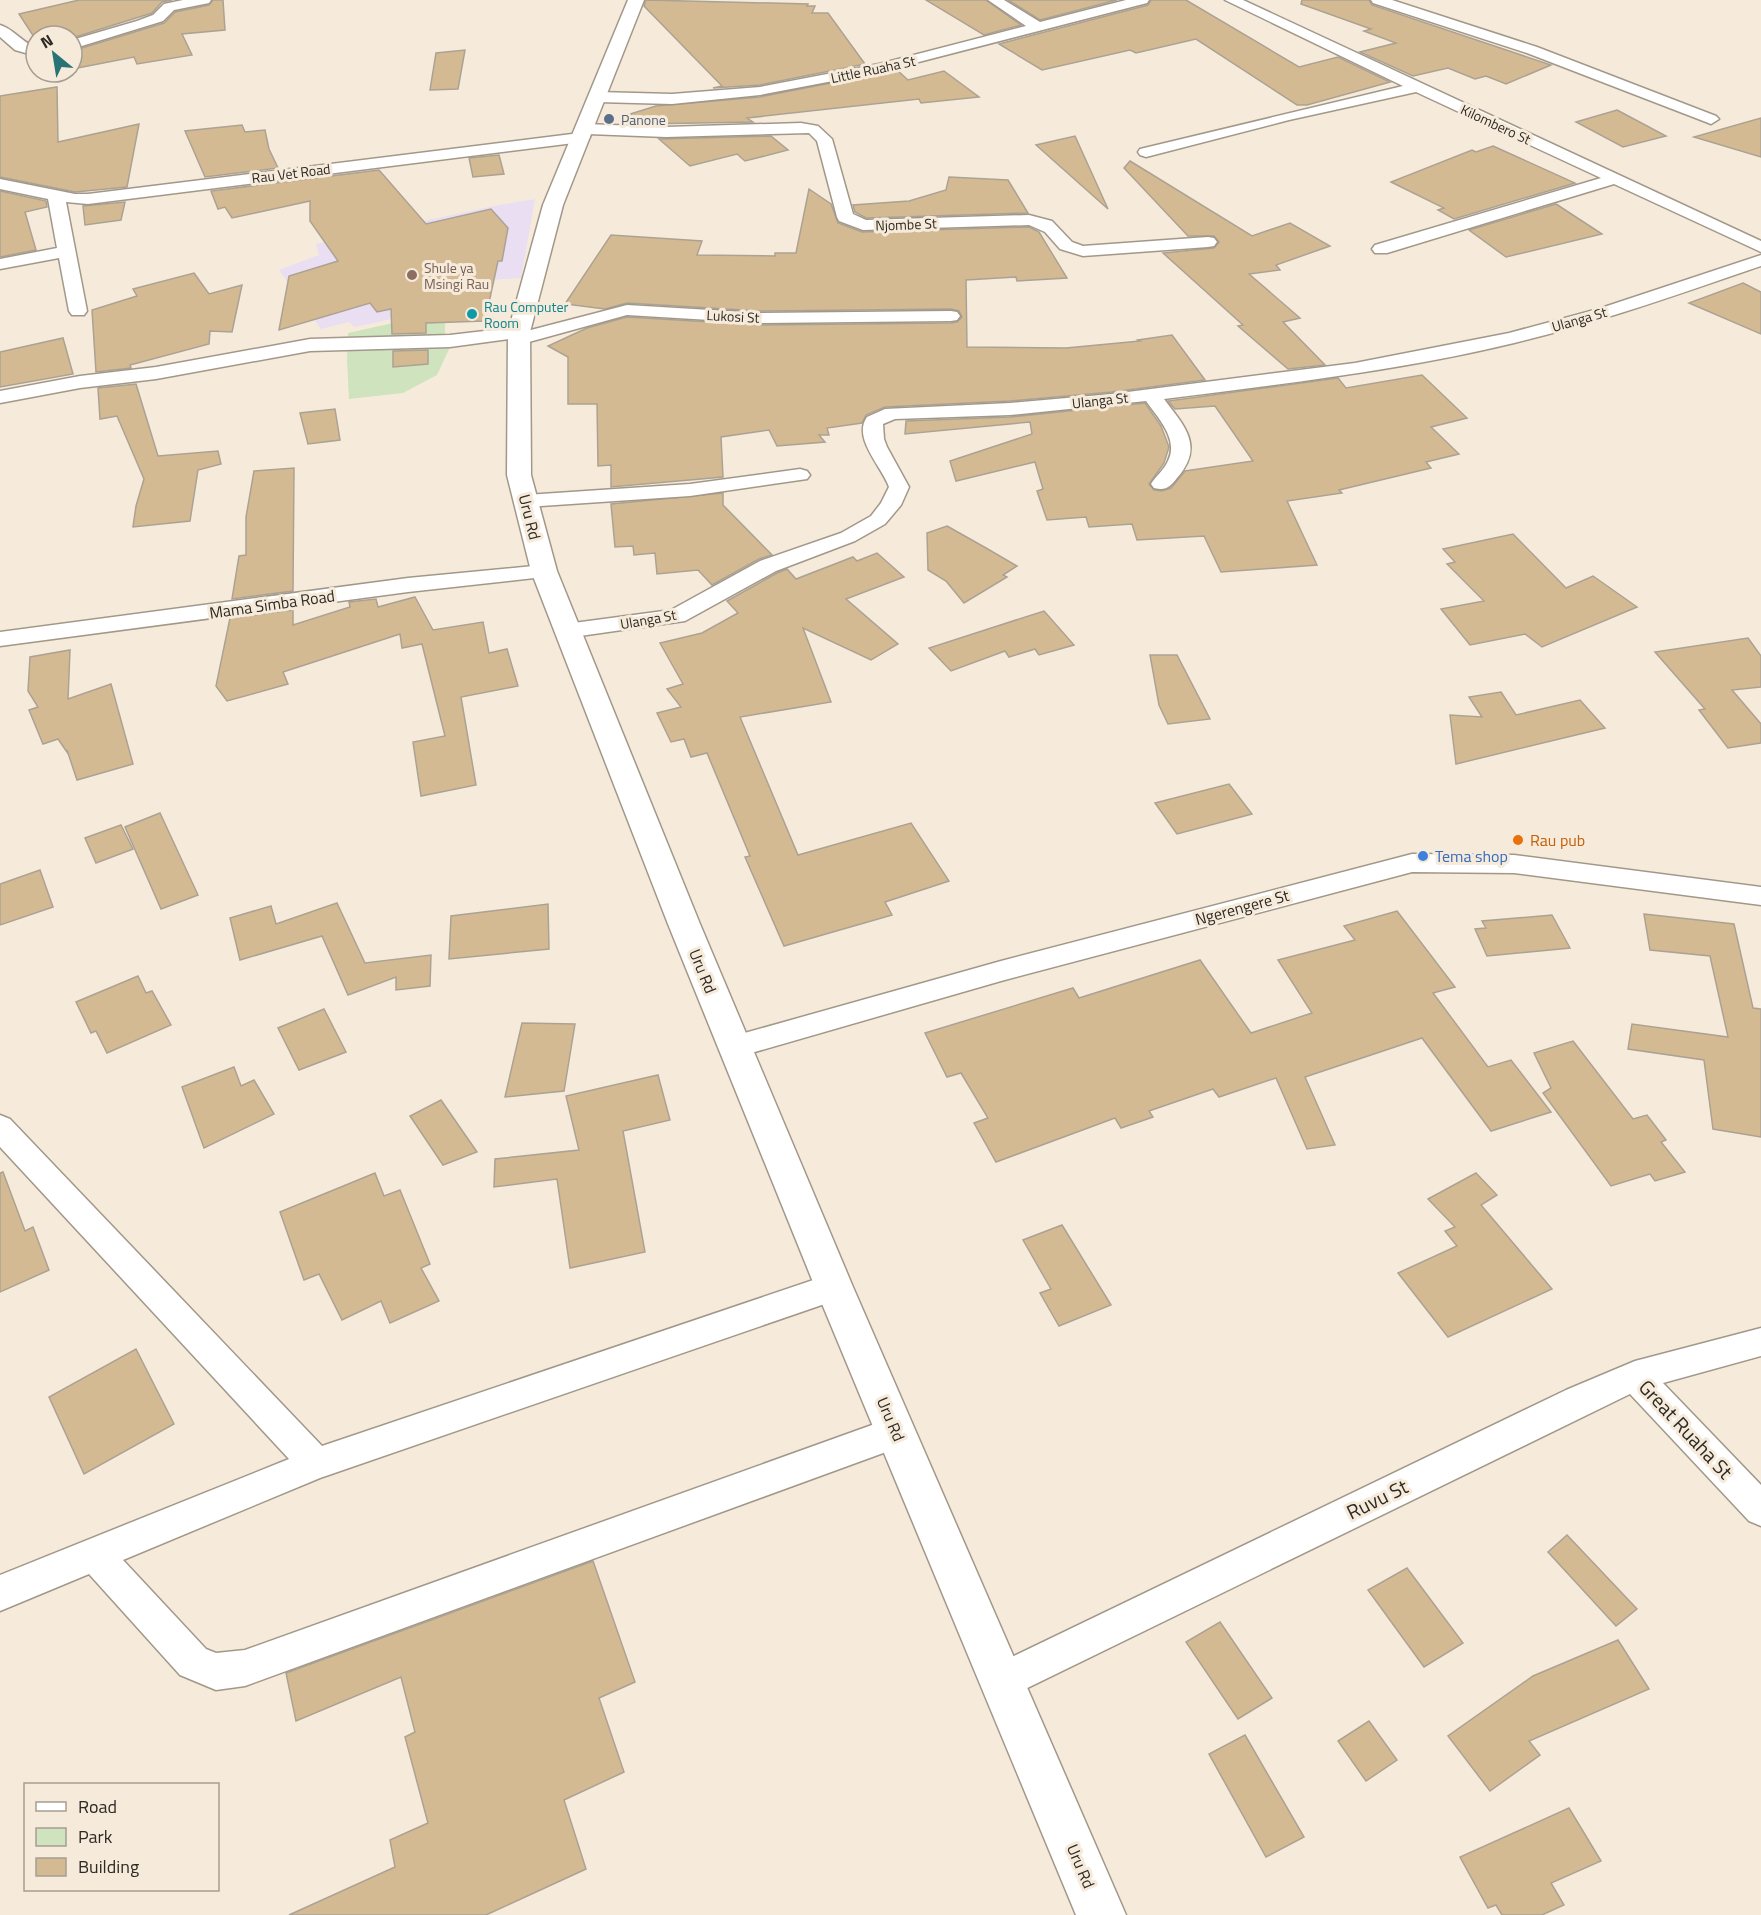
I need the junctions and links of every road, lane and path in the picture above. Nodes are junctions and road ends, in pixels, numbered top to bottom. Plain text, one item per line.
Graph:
1 (204, 0) edge
2 (636, 0) edge
3 (996, 0) edge
4 (1142, 0) edge
5 (1232, 0) edge
6 (1378, 0) edge
7 (1040, 28) junction
8 (0, 29) edge
9 (84, 41) edge
10 (24, 48) edge
11 (1418, 87) junction
12 (598, 97) junction
13 (1711, 119) dead end
14 (584, 133) junction
15 (1146, 152) dead end
16 (1615, 179) junction
17 (0, 184) edge
18 (56, 195) junction
19 (1208, 243) dead end
20 (1761, 247) edge
21 (1380, 249) dead end
22 (66, 251) junction
23 (1761, 260) edge
24 (0, 264) edge
25 (78, 311) dead end
26 (951, 316) dead end
27 (519, 336) junction
28 (1150, 394) junction
29 (0, 397) edge
30 (800, 475) dead end
31 (1161, 484) dead end
32 (526, 501) junction
33 (544, 571) junction
34 (566, 631) junction
35 (0, 639) edge
36 (1761, 896) edge
37 (734, 1047) junction
38 (0, 1127) edge
39 (834, 1287) junction
40 (1761, 1342) edge
41 (1635, 1376) junction
42 (897, 1432) junction
43 (316, 1464) junction
44 (1761, 1509) edge
45 (94, 1554) junction
46 (0, 1593) edge
47 (1002, 1681) junction
48 (1101, 1915) edge

1 - 9 street
2 - 12 street, Uru Rd
3 - 7 street
4 - 7 street, Little Ruaha St
5 - 11 street, Kilombero St
6 - 13 street
7 - 12 street, Little Ruaha St
8 - 10 street
11 - 15 street
11 - 16 street, Kilombero St
12 - 14 street, Uru Rd
14 - 18 street, Rau Vet Road
14 - 19 street, Njombe St
14 - 27 street, Uru Rd
16 - 20 street, Kilombero St
16 - 21 street
17 - 18 street, Rau Vet Road
18 - 22 street
22 - 24 street
22 - 25 street
23 - 28 street, Ulanga St
26 - 27 street, Lukosi St
27 - 29 street, Lukosi St
27 - 32 street, Uru Rd
28 - 31 street
28 - 34 street, Ulanga St
30 - 32 street
32 - 33 street, Uru Rd
33 - 34 street, Uru Rd
33 - 35 street, Mama Simba Road
34 - 37 street, Uru Rd
36 - 37 street, Ngerengere St
37 - 39 street, Uru Rd
38 - 43 street
39 - 42 street, Uru Rd
39 - 43 street
40 - 41 street, Ruvu St
41 - 44 street, Great Ruaha St
41 - 47 street, Ruvu St
42 - 45 street
42 - 47 street, Uru Rd
43 - 45 street
45 - 46 street
47 - 48 street, Uru Rd

